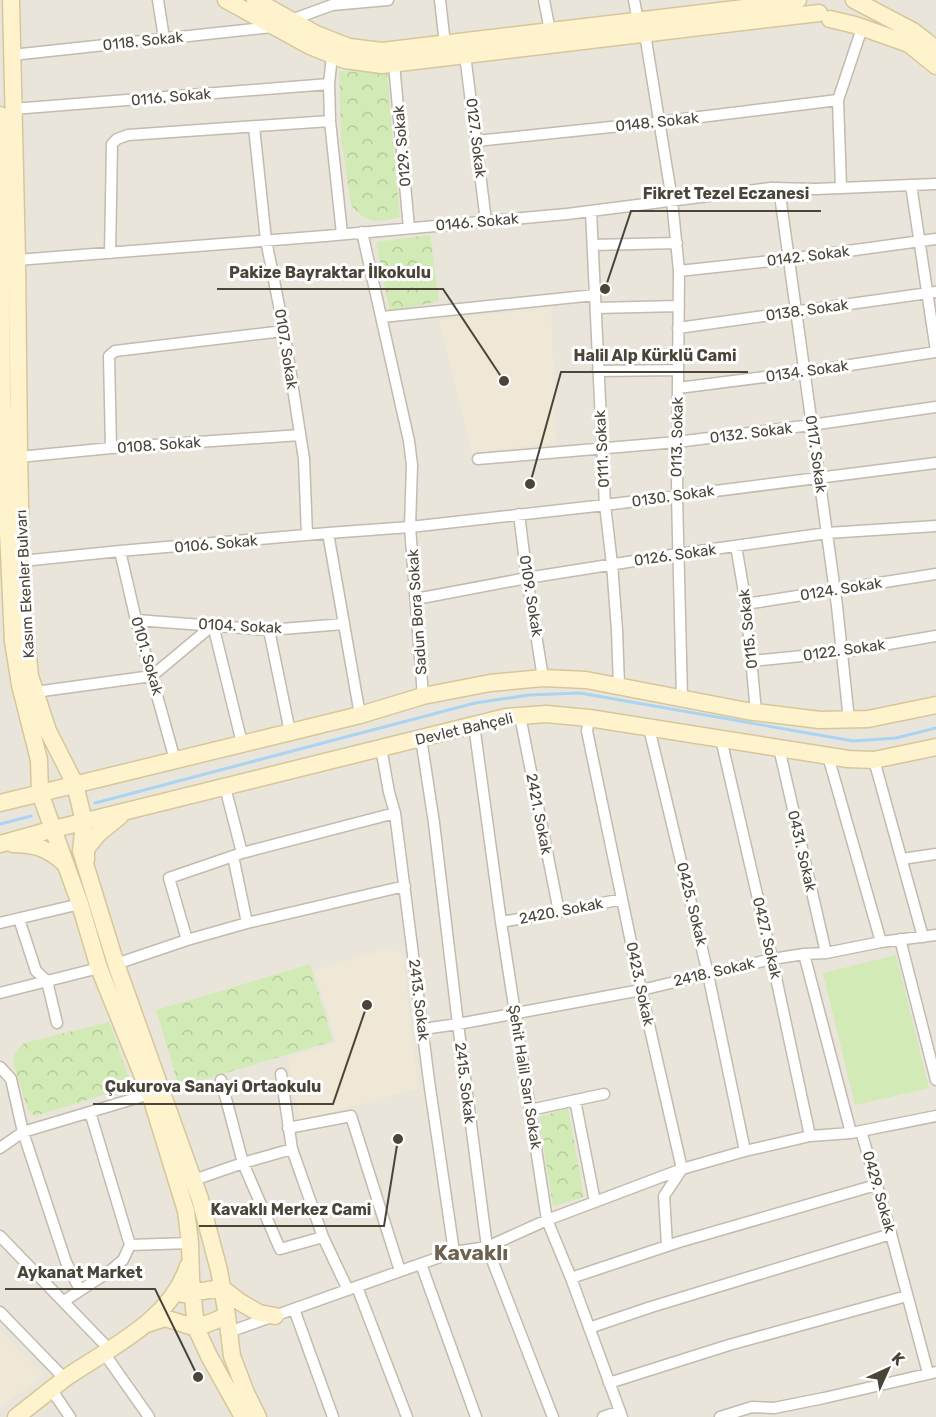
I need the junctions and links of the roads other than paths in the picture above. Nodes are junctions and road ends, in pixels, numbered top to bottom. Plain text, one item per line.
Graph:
1 (11, 0) edge
2 (158, 0) edge
3 (226, 0) edge
4 (255, 0) edge
5 (388, 0) edge
6 (440, 0) edge
7 (544, 0) edge
8 (634, 0) edge
9 (798, 0) edge
10 (847, 0) edge
11 (854, 0) edge
12 (331, 2) edge
13 (779, 2) edge
14 (725, 5) edge
15 (822, 11) edge
16 (291, 20) junction
17 (274, 26) junction
18 (642, 27) junction
19 (862, 28) junction
20 (550, 31) junction
21 (164, 39) junction
22 (445, 44) junction
23 (936, 49) edge
24 (12, 55) junction
25 (332, 55) junction
26 (465, 56) junction
27 (394, 64) junction
28 (936, 66) edge
29 (329, 84) junction
30 (838, 100) junction
31 (7, 112) edge
32 (330, 121) junction
33 (659, 122) junction
34 (254, 127) junction
35 (476, 141) junction
36 (936, 184) edge
37 (911, 185) junction
38 (779, 188) junction
39 (841, 188) junction
40 (672, 200) junction
41 (591, 211) junction
42 (0, 216) edge
43 (486, 221) junction
44 (409, 228) junction
45 (362, 232) junction
46 (342, 234) junction
47 (936, 239) edge
48 (266, 240) junction
49 (920, 241) junction
50 (676, 243) junction
51 (593, 245) junction
52 (110, 253) junction
53 (789, 259) junction
54 (6, 264) edge
55 (679, 272) junction
56 (932, 293) edge
57 (595, 295) junction
58 (679, 306) junction
59 (1, 308) edge
60 (596, 308) junction
61 (796, 312) junction
62 (382, 317) junction
63 (678, 328) junction
64 (284, 331) junction
65 (936, 352) edge
66 (678, 370) junction
67 (598, 371) junction
68 (804, 372) junction
69 (678, 388) junction
70 (936, 407) edge
71 (812, 425) junction
72 (300, 435) junction
73 (677, 442) junction
74 (111, 448) junction
75 (602, 449) junction
76 (19, 457) junction
77 (478, 459) dead end
78 (936, 463) edge
79 (819, 478) junction
80 (677, 496) junction
81 (605, 505) junction
82 (519, 514) junction
83 (936, 526) edge
84 (410, 527) junction
85 (328, 533) junction
86 (827, 533) junction
87 (308, 535) junction
88 (736, 546) junction
89 (120, 551) junction
90 (678, 554) junction
91 (22, 561) junction
92 (612, 564) junction
93 (936, 574) edge
94 (527, 578) junction
95 (835, 590) junction
96 (416, 599) junction
97 (746, 604) junction
98 (136, 620) junction
99 (344, 624) junction
100 (213, 625) junction
101 (269, 630) junction
102 (0, 631) edge
103 (936, 636) edge
104 (842, 652) junction
105 (15, 654) junction
106 (751, 661) junction
107 (152, 676) junction
108 (543, 678) junction
109 (619, 686) junction
110 (35, 692) junction
111 (423, 696) junction
112 (682, 698) junction
113 (936, 705) edge
114 (756, 712) junction
115 (360, 715) junction
116 (520, 716) junction
117 (589, 718) junction
118 (849, 720) junction
119 (474, 725) junction
120 (649, 728) junction
121 (290, 732) junction
122 (420, 738) junction
123 (721, 739) junction
124 (242, 743) junction
125 (936, 747) edge
126 (381, 748) junction
127 (778, 748) junction
128 (828, 756) junction
129 (175, 760) junction
130 (874, 760) junction
131 (75, 784) junction
132 (225, 787) junction
133 (40, 793) junction
134 (1, 801) edge
135 (128, 811) junction
136 (395, 813) junction
137 (84, 822) junction
138 (54, 829) junction
139 (0, 844) edge
140 (237, 854) junction
141 (936, 854) edge
142 (902, 859) junction
143 (66, 865) junction
144 (86, 867) junction
145 (405, 886) junction
146 (622, 898) junction
147 (80, 904) junction
148 (558, 912) junction
149 (19, 919) junction
150 (501, 922) junction
151 (0, 923) edge
152 (247, 923) junction
153 (936, 935) edge
154 (923, 937) junction
155 (900, 939) junction
156 (187, 940) junction
157 (881, 942) junction
158 (826, 953) junction
159 (804, 954) junction
160 (772, 959) junction
161 (116, 964) junction
162 (99, 968) junction
163 (708, 974) junction
164 (47, 981) junction
165 (641, 990) junction
166 (0, 993) edge
167 (515, 1013) junction
168 (57, 1023) dead end
169 (458, 1024) junction
170 (423, 1029) junction
171 (930, 1034) edge
172 (0, 1067) edge
173 (281, 1074) dead end
174 (221, 1080) dead end
175 (936, 1080) edge
176 (150, 1094) junction
177 (604, 1094) dead end
178 (575, 1100) junction
179 (530, 1110) junction
180 (90, 1112) junction
181 (936, 1116) edge
182 (288, 1128) junction
183 (23, 1132) junction
184 (856, 1132) junction
185 (810, 1136) junction
186 (0, 1148) edge
187 (292, 1149) junction
188 (745, 1151) junction
189 (243, 1163) junction
190 (682, 1169) junction
191 (194, 1180) junction
192 (876, 1185) junction
193 (595, 1202) junction
194 (547, 1220) junction
195 (891, 1234) junction
196 (0, 1236) edge
197 (323, 1237) junction
198 (130, 1245) junction
199 (667, 1246) junction
200 (487, 1247) junction
201 (190, 1252) junction
202 (453, 1252) junction
203 (421, 1264) junction
204 (400, 1271) junction
205 (571, 1278) junction
206 (222, 1288) junction
207 (353, 1288) junction
208 (80, 1290) junction
209 (192, 1292) junction
210 (175, 1295) junction
211 (908, 1296) junction
212 (64, 1301) junction
213 (294, 1309) junction
214 (0, 1312) edge
215 (275, 1316) junction
216 (146, 1324) junction
217 (228, 1324) junction
218 (196, 1328) junction
219 (590, 1328) junction
220 (107, 1351) junction
221 (932, 1372) edge
222 (609, 1383) junction
223 (58, 1384) junction
224 (621, 1414) edge
225 (16, 1417) edge
226 (70, 1417) edge
227 (150, 1417) edge
228 (243, 1417) edge
229 (258, 1417) edge
230 (333, 1417) edge
231 (407, 1417) edge
232 (476, 1417) edge
233 (553, 1417) edge
234 (603, 1417) edge
235 (720, 1417) edge

1 - 24 street, Kasım Ekenler Bulvarı
2 - 21 street
3 - 17 street
4 - 16 street
5 - 12 street
6 - 22 street
7 - 20 street
8 - 18 street, 0113. Sokak
9 - 13 street
10 - 15 street
11 - 23 street
12 - 16 street
13 - 14 street
14 - 18 street
15 - 18 street
15 - 19 street
16 - 22 street
17 - 21 street, 0118. Sokak
17 - 25 street
18 - 20 street
18 - 26 street
18 - 33 street, 0113. Sokak
19 - 28 street
19 - 30 street
20 - 22 street
21 - 24 street, 0118. Sokak
24 - 31 street, Kasım Ekenler Bulvarı
25 - 27 street
25 - 29 street
26 - 27 street
26 - 35 street, 0127. Sokak
27 - 44 street, 0129. Sokak
29 - 31 street, 0116. Sokak
29 - 32 street
30 - 33 street, 0148. Sokak
30 - 39 street
31 - 42 street, Kasım Ekenler Bulvarı
31 - 54 street, Kasım Ekenler Bulvarı
32 - 34 street
32 - 46 street
33 - 35 street, 0148. Sokak
33 - 40 street, 0113. Sokak
34 - 48 street, 0107. Sokak
34 - 52 street
35 - 43 street, 0127. Sokak
36 - 37 street, 0146. Sokak
37 - 39 street, 0146. Sokak
37 - 49 street
38 - 39 street, 0146. Sokak
38 - 40 street, 0146. Sokak
38 - 53 street, 0117. Sokak
40 - 41 street, 0146. Sokak
40 - 50 street, 0113. Sokak
41 - 43 street, 0146. Sokak
41 - 51 street, 0111. Sokak
42 - 54 street, Kasım Ekenler Bulvarı
43 - 44 street, 0146. Sokak
44 - 45 street, 0146. Sokak
45 - 46 street, 0146. Sokak
45 - 62 street, Sadun Bora Sokak
46 - 48 street, 0146. Sokak
47 - 49 street, 0142. Sokak
48 - 52 street, 0146. Sokak
48 - 64 street, 0107. Sokak
49 - 53 street, 0142. Sokak
49 - 56 street
50 - 51 street
50 - 55 street, 0113. Sokak
51 - 57 street, 0111. Sokak
52 - 54 street, 0146. Sokak
53 - 55 street, 0142. Sokak
53 - 61 street, 0117. Sokak
54 - 59 street, Kasım Ekenler Bulvarı
54 - 76 street, Kasım Ekenler Bulvarı
55 - 58 street, 0113. Sokak
56 - 61 street, 0138. Sokak
56 - 65 street
57 - 60 street, 0111. Sokak
57 - 62 street
58 - 60 street
58 - 63 street, 0113. Sokak
59 - 105 street, Kasım Ekenler Bulvarı
60 - 67 street, 0111. Sokak
61 - 63 street, 0138. Sokak
61 - 68 street, 0117. Sokak
62 - 84 street, Sadun Bora Sokak
63 - 66 street, 0113. Sokak
64 - 72 street, 0107. Sokak
64 - 74 street
65 - 68 street, 0134. Sokak
66 - 67 street
66 - 69 street, 0113. Sokak
67 - 75 street, 0111. Sokak
68 - 69 street, 0134. Sokak
68 - 71 street, 0117. Sokak
69 - 73 street, 0113. Sokak
70 - 71 street, 0132. Sokak
71 - 73 street, 0132. Sokak
71 - 79 street, 0117. Sokak
72 - 74 street, 0108. Sokak
72 - 87 street, 0107. Sokak
73 - 75 street, 0132. Sokak
73 - 80 street, 0113. Sokak
74 - 76 street, 0108. Sokak
75 - 77 street, 0132. Sokak
75 - 81 street, 0111. Sokak
76 - 91 street, Kasım Ekenler Bulvarı
78 - 79 street, 0130. Sokak
79 - 80 street, 0130. Sokak
79 - 86 street, 0117. Sokak
80 - 81 street, 0130. Sokak
80 - 90 street, 0113. Sokak
81 - 82 street, 0130. Sokak
81 - 92 street, 0111. Sokak
82 - 84 street, 0130. Sokak
82 - 94 street, 0109. Sokak
83 - 86 street, 0126. Sokak
84 - 85 street, 0106. Sokak
84 - 96 street, Sadun Bora Sokak
85 - 87 street, 0106. Sokak
85 - 99 street
86 - 88 street, 0126. Sokak
86 - 95 street, 0117. Sokak
87 - 89 street, 0106. Sokak
88 - 90 street, 0126. Sokak
88 - 97 street, 0115. Sokak
89 - 91 street, 0106. Sokak
89 - 98 street, 0101. Sokak
90 - 92 street, 0126. Sokak
90 - 112 street, 0113. Sokak
91 - 110 street, Kasım Ekenler Bulvarı
92 - 94 street, 0126. Sokak
92 - 109 street, 0111. Sokak
93 - 95 street, 0124. Sokak
94 - 96 street, 0126. Sokak
94 - 108 street, 0109. Sokak
95 - 97 street, 0124. Sokak
95 - 104 street, 0117. Sokak
96 - 111 street, Sadun Bora Sokak
97 - 106 street, 0115. Sokak
98 - 100 street, 0104. Sokak
98 - 107 street, 0101. Sokak
99 - 101 street, 0104. Sokak
99 - 115 street
100 - 101 street, 0104. Sokak
100 - 107 street
100 - 124 street
101 - 121 street
102 - 105 street
103 - 104 street, 0122. Sokak
104 - 106 street, 0122. Sokak
104 - 118 street, 0117. Sokak
105 - 133 street, Kasım Ekenler Bulvarı
106 - 114 street, 0115. Sokak
107 - 110 street
107 - 129 street, 0101. Sokak
108 - 109 street
108 - 111 street
109 - 112 street
110 - 131 street, Kasım Ekenler Bulvarı
111 - 115 street
112 - 114 street
113 - 118 street
114 - 118 street
115 - 121 street
116 - 117 street, Devlet Bahçeli
116 - 119 street, Devlet Bahçeli
116 - 148 street, 2421. Sokak
117 - 120 street, Devlet Bahçeli
117 - 146 street, 0423. Sokak
119 - 122 street, Devlet Bahçeli
119 - 150 street, Şehit Halil Sarı Sokak
120 - 123 street, Devlet Bahçeli
120 - 163 street, 0425. Sokak
121 - 124 street
122 - 126 street, Devlet Bahçeli
122 - 169 street, 2415. Sokak
123 - 127 street, Devlet Bahçeli
123 - 160 street, 0427. Sokak
124 - 129 street
125 - 130 street, Devlet Bahçeli
126 - 132 street, Devlet Bahçeli
126 - 136 street, 2413. Sokak
127 - 128 street, Devlet Bahçeli
127 - 158 street, 0431. Sokak
128 - 130 street, Devlet Bahçeli
128 - 157 street
129 - 131 street
130 - 142 street
131 - 133 street
131 - 137 street, Kasım Ekenler Bulvarı
132 - 135 street, Devlet Bahçeli
132 - 140 street
133 - 134 street
133 - 138 street, Kasım Ekenler Bulvarı
135 - 137 street, Devlet Bahçeli
135 - 144 street
136 - 140 street
136 - 145 street, 2413. Sokak
137 - 138 street, Devlet Bahçeli
137 - 144 street, Kasım Ekenler Bulvarı
138 - 139 street, Devlet Bahçeli
138 - 143 street, Kasım Ekenler Bulvarı
139 - 143 street
140 - 152 street
140 - 156 street
141 - 142 street
142 - 154 street
143 - 147 street, Kasım Ekenler Bulvarı
144 - 161 street, Kasım Ekenler Bulvarı
145 - 152 street
145 - 170 street, 2413. Sokak
146 - 148 street, 2420. Sokak
146 - 165 street, 0423. Sokak
147 - 149 street
147 - 162 street, Kasım Ekenler Bulvarı
148 - 150 street, 2420. Sokak
149 - 151 street
149 - 164 street
150 - 167 street, Şehit Halil Sarı Sokak
152 - 156 street
153 - 154 street, 2418. Sokak
154 - 155 street, 2418. Sokak
155 - 157 street, 2418. Sokak
155 - 171 street
156 - 161 street
157 - 158 street, 2418. Sokak
158 - 159 street, 2418. Sokak
159 - 160 street, 2418. Sokak
159 - 184 street, 0429. Sokak
160 - 163 street, 2418. Sokak
160 - 185 street, 0427. Sokak
161 - 191 street, Kasım Ekenler Bulvarı
162 - 164 street
162 - 176 street, Kasım Ekenler Bulvarı
163 - 165 street, 2418. Sokak
163 - 188 street, 0425. Sokak
164 - 166 street
164 - 168 street
165 - 167 street, 2418. Sokak
165 - 190 street, 0423. Sokak
167 - 169 street, 2418. Sokak
167 - 179 street, Şehit Halil Sarı Sokak
169 - 170 street, 2418. Sokak
169 - 200 street, 2415. Sokak
170 - 202 street, 2413. Sokak
171 - 175 street
172 - 183 street
173 - 182 street
174 - 189 street
176 - 180 street
176 - 201 street, Kasım Ekenler Bulvarı
177 - 178 street
178 - 179 street
178 - 193 street
179 - 194 street, Şehit Halil Sarı Sokak
180 - 183 street
180 - 198 street
181 - 184 street
182 - 187 street
182 - 204 street
183 - 186 street
183 - 208 street
184 - 185 street
184 - 192 street, 0429. Sokak
185 - 188 street
187 - 189 street
187 - 197 street
188 - 190 street
189 - 191 street
189 - 197 street
190 - 193 street
190 - 199 street
191 - 206 street, Kasım Ekenler Bulvarı
192 - 195 street, 0429. Sokak
192 - 199 street
193 - 194 street
194 - 200 street
194 - 205 street, Şehit Halil Sarı Sokak
195 - 211 street, 0429. Sokak
195 - 219 street
196 - 212 street
197 - 207 street
198 - 201 street
198 - 208 street
199 - 205 street
200 - 202 street
200 - 233 street, 2415. Sokak
201 - 209 street, Kasım Ekenler Bulvarı
201 - 210 street
202 - 203 street
203 - 204 street
203 - 232 street
204 - 207 street
205 - 219 street, Şehit Halil Sarı Sokak
206 - 209 street
206 - 215 street
206 - 217 street, Kasım Ekenler Bulvarı
207 - 213 street
207 - 231 street
208 - 212 street
209 - 210 street
209 - 218 street, Kasım Ekenler Bulvarı
210 - 216 street
211 - 221 street, 0429. Sokak
211 - 222 street
212 - 220 street
213 - 215 street
213 - 230 street
214 - 223 street
215 - 217 street
216 - 218 street
216 - 220 street
217 - 218 street
217 - 229 street, Kasım Ekenler Bulvarı
218 - 228 street, Kasım Ekenler Bulvarı
219 - 222 street, Şehit Halil Sarı Sokak
220 - 223 street
220 - 227 street
221 - 235 street
222 - 224 street, Şehit Halil Sarı Sokak
223 - 225 street
223 - 226 street
224 - 234 street

